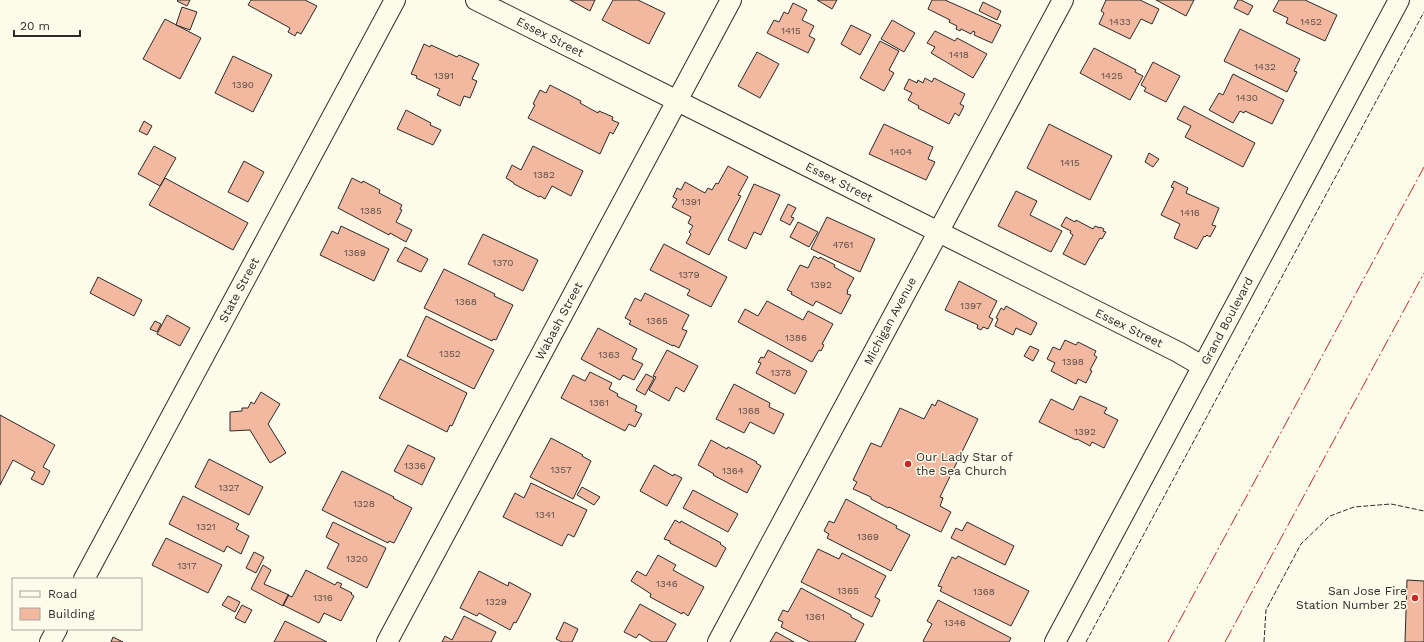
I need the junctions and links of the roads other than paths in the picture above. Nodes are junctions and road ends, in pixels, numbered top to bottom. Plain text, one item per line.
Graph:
1 (395, 0) edge
2 (476, 0) edge
3 (731, 0) edge
4 (1063, 0) edge
5 (1399, 0) edge
6 (677, 101) junction
7 (938, 232) junction
8 (1202, 366) junction
9 (85, 578) edge
10 (56, 630) edge
11 (50, 642) edge
12 (387, 642) edge
13 (718, 642) edge
14 (1055, 642) edge

1 - 9 street, State Street
2 - 6 street, Essex Street
3 - 6 street, Wabash Street
4 - 7 street, Michigan Avenue
5 - 8 street, Grand Boulevard
6 - 7 street, Essex Street
6 - 12 street, Wabash Street
7 - 8 street, Essex Street
7 - 13 street, Michigan Avenue
8 - 14 street, Grand Boulevard
10 - 11 street

